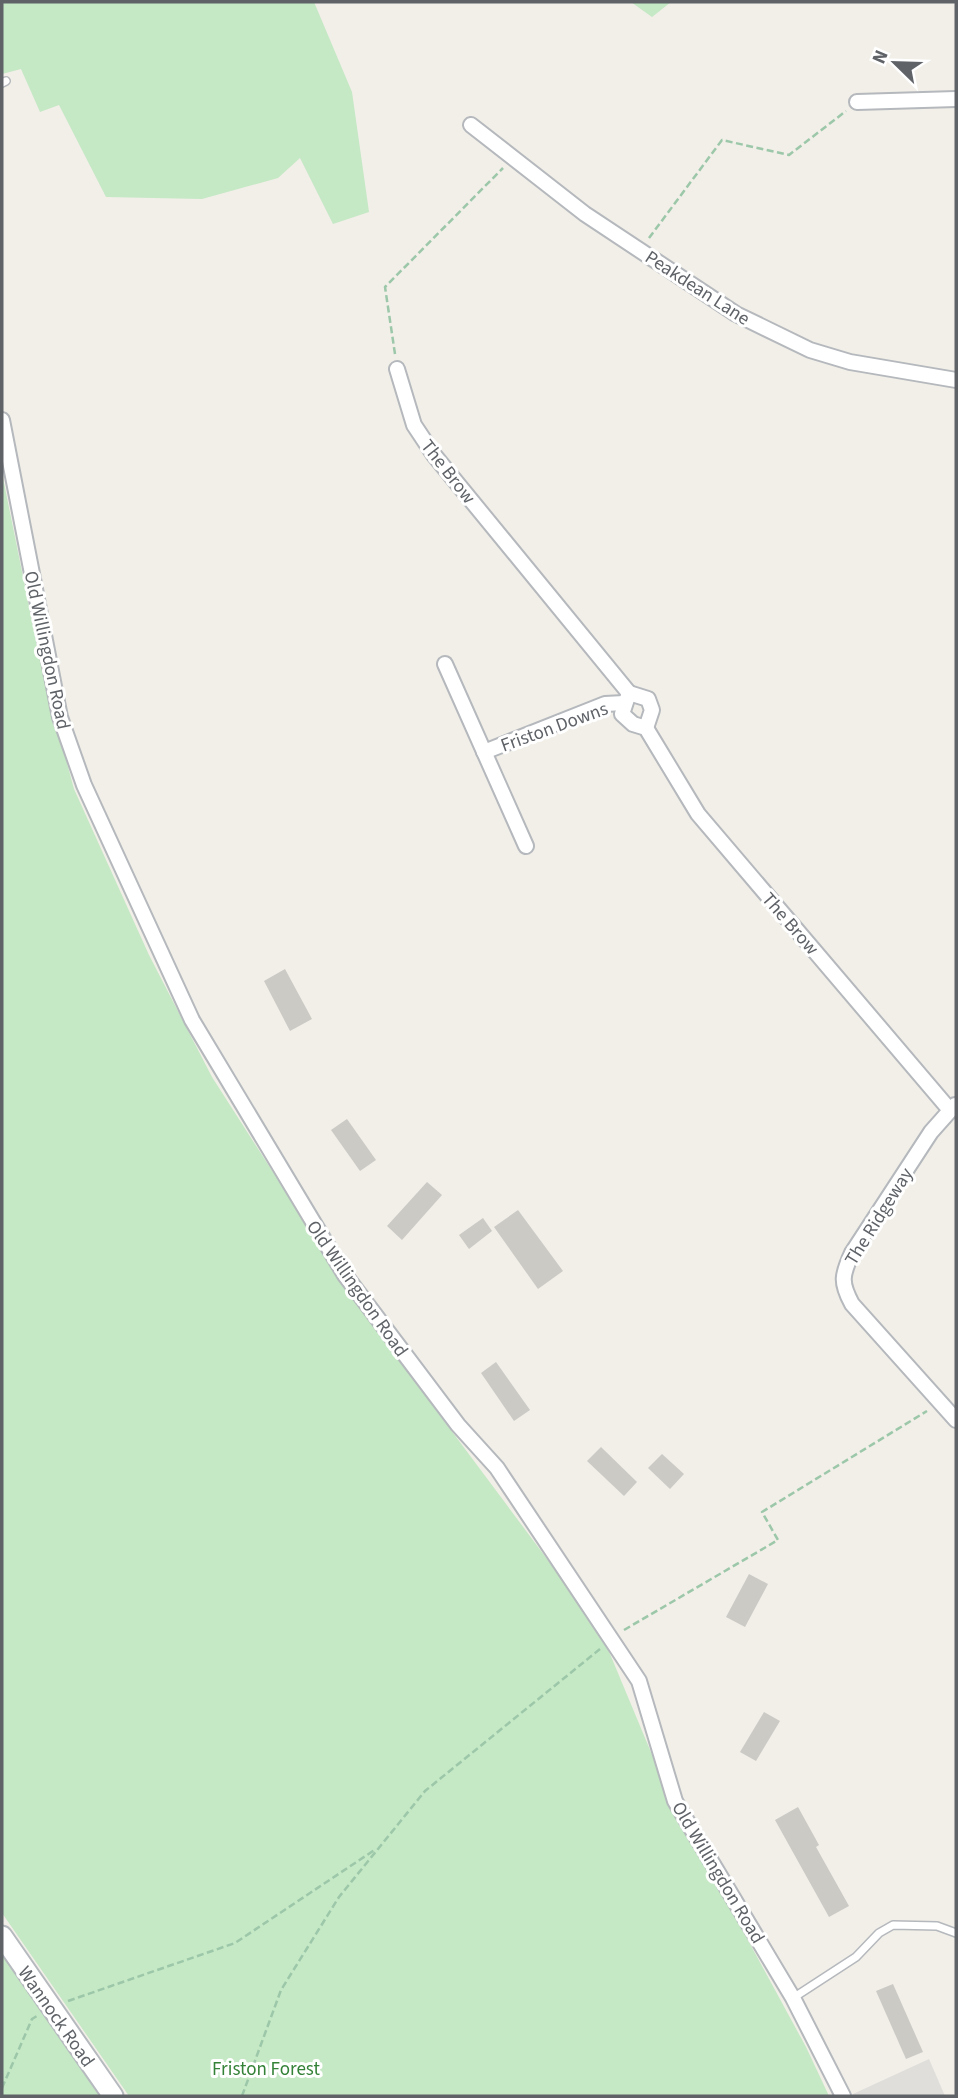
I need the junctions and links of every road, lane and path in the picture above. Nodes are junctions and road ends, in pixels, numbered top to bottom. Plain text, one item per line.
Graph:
1 (956, 99) edge
2 (857, 103) joint
3 (471, 125) dead end
4 (512, 159) junction
5 (640, 250) junction
6 (397, 369) joint
7 (956, 380) edge
8 (2, 420) edge
9 (445, 664) dead end
10 (626, 698) junction
11 (646, 728) junction
12 (484, 752) junction
13 (526, 846) dead end
14 (953, 1106) edge
15 (940, 1403) junction
16 (956, 1420) edge
17 (612, 1638) junction
18 (380, 1846) junction
19 (956, 1933) edge
20 (2, 1936) edge
21 (793, 1997) junction
22 (49, 2007) junction
23 (2, 2088) edge
24 (113, 2096) edge
25 (242, 2096) edge
26 (843, 2096) edge

1 - 2 street
2 - 5 path
3 - 4 street, Peakdean Lane
4 - 5 street, Peakdean Lane
4 - 6 path
5 - 7 street, Peakdean Lane
6 - 10 street, The Brow
8 - 17 street, Old Willingdon Road
9 - 12 street, Friston Downs
10 - 11 street, The Brow
10 - 11 street, The Brow
10 - 12 street, Friston Downs
11 - 14 street, The Brow
12 - 13 street, Friston Downs
14 - 15 street, The Ridgeway
15 - 16 street, The Ridgeway
15 - 17 path
17 - 18 path
17 - 21 street, Old Willingdon Road
18 - 22 path
18 - 25 path
19 - 21 lane
20 - 22 street, Wannock Road
21 - 26 street, Old Willingdon Road
22 - 23 path
22 - 24 street, Wannock Road

